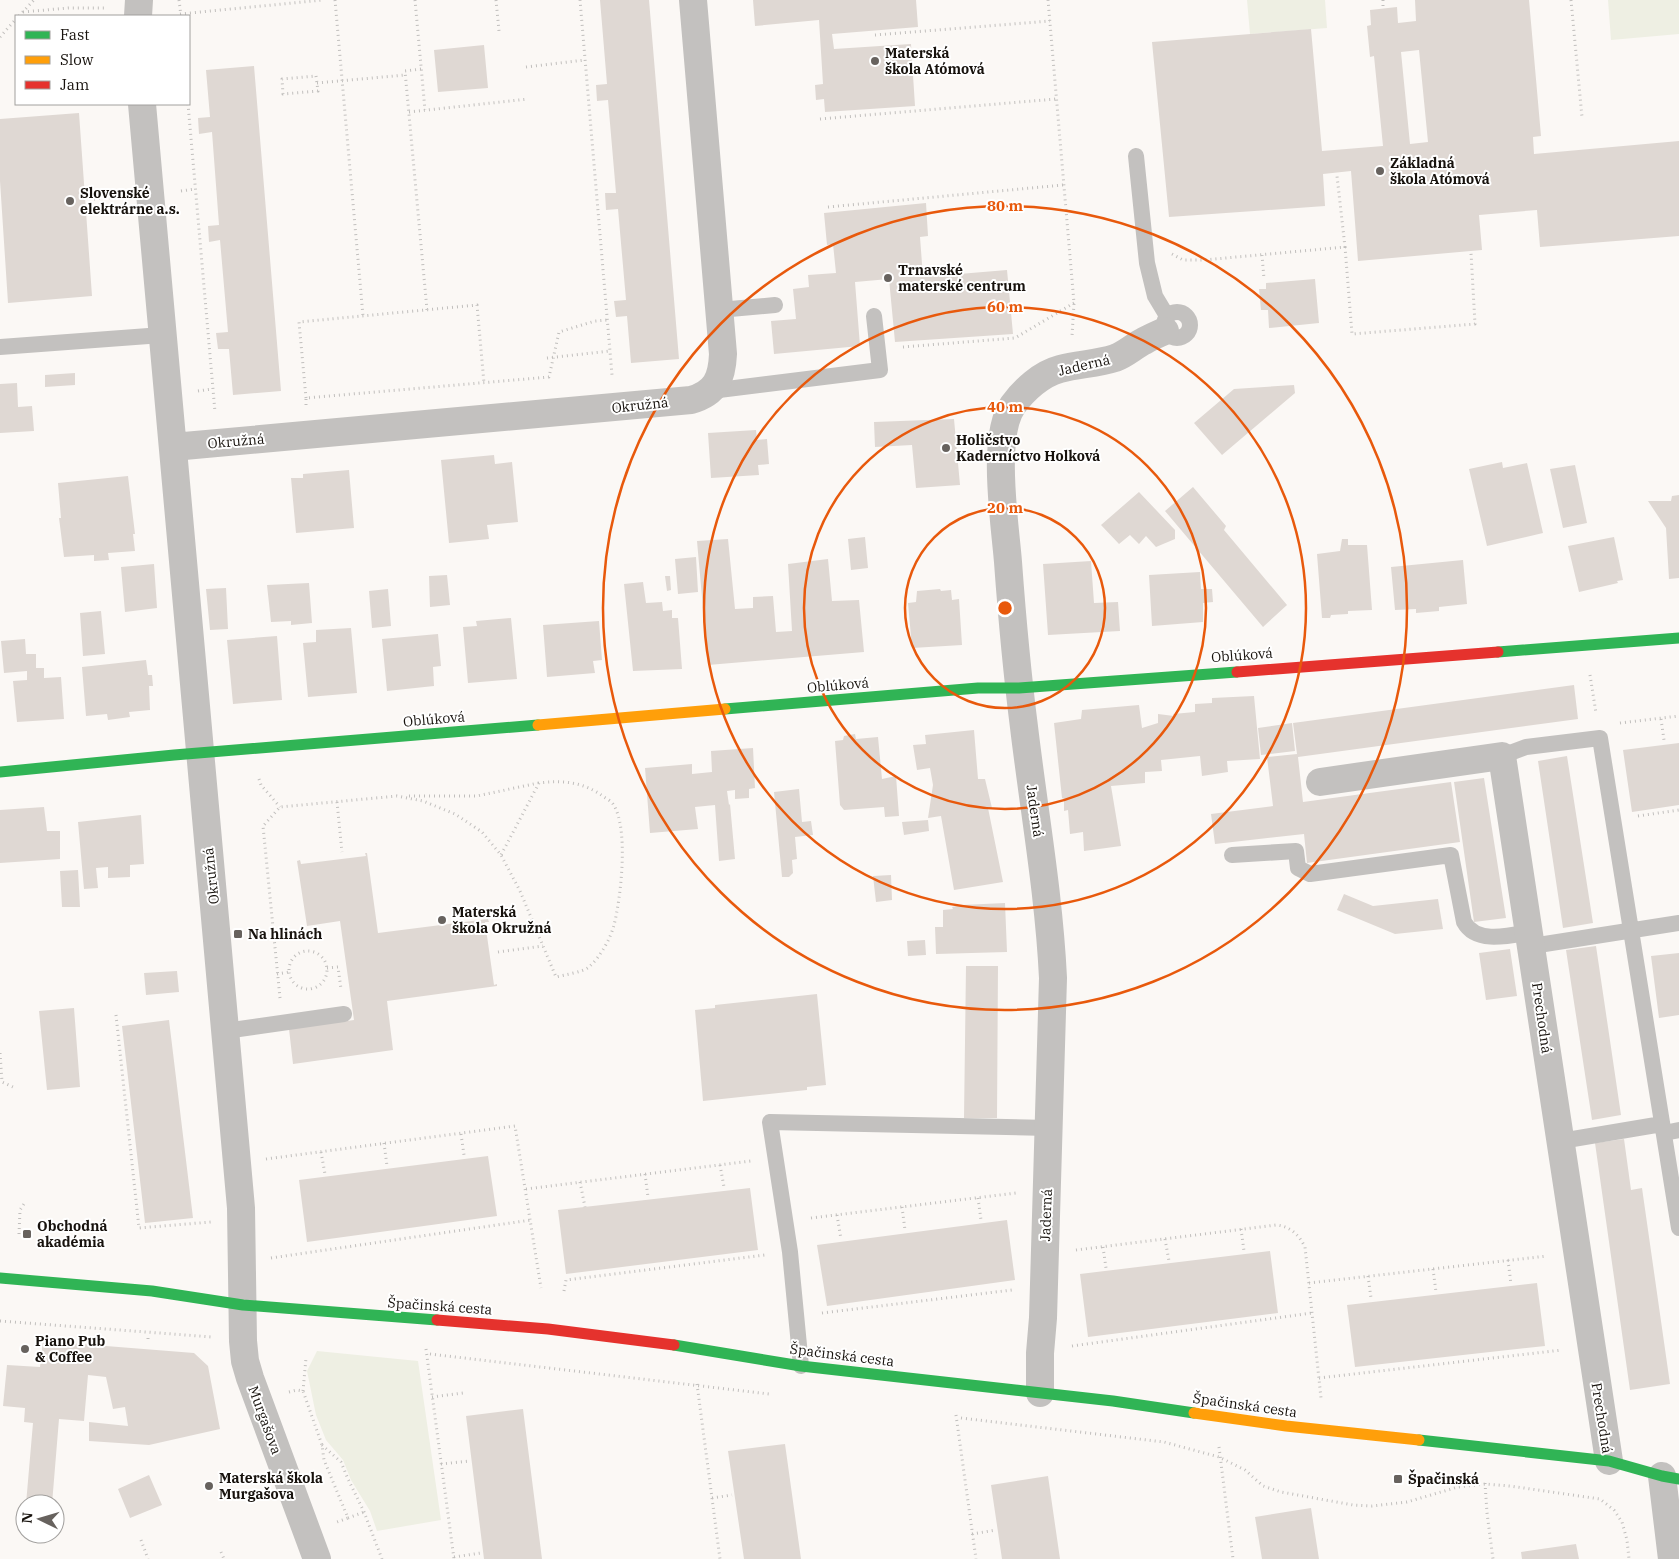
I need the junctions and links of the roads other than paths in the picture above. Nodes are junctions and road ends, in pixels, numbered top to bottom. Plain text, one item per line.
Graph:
1 (139, 0) edge
2 (693, 0) edge
3 (138, 15) edge
4 (142, 105) edge
5 (1136, 156) dead end
6 (775, 305) dead end
7 (719, 310) junction
8 (874, 316) dead end
9 (1166, 324) joint
10 (162, 335) junction
11 (0, 347) edge
12 (711, 391) junction
13 (173, 448) junction
14 (1679, 638) edge
15 (1019, 688) junction
16 (199, 753) junction
17 (1502, 756) junction
18 (0, 772) edge
19 (1320, 782) dead end
20 (1232, 855) dead end
21 (1679, 923) edge
22 (1631, 929) junction
23 (1531, 939) junction
24 (344, 1014) dead end
25 (225, 1031) junction
26 (1049, 1128) junction
27 (1668, 1129) edge
28 (1561, 1141) junction
29 (1679, 1228) edge
30 (0, 1278) edge
31 (243, 1305) junction
32 (801, 1366) junction
33 (1040, 1393) junction
34 (1609, 1461) junction
35 (1670, 1478) edge
36 (317, 1559) edge
37 (1672, 1559) edge

1 - 3 street
2 - 7 street
4 - 10 street, Okružná
5 - 9 lane
6 - 7 lane
7 - 12 street
8 - 12 lane
9 - 15 street, Jaderná
10 - 11 lane
10 - 13 street, Okružná
12 - 13 street, Okružná
13 - 16 street, Okružná
14 - 15 street, Oblúková
15 - 16 street, Oblúková
15 - 26 street, Jaderná
16 - 18 street, Oblúková
16 - 25 street, Okružná
17 - 19 street
17 - 22 lane
17 - 23 street, Prechodná
20 - 23 lane
21 - 22 lane
22 - 23 lane
22 - 27 lane
23 - 28 street, Prechodná
24 - 25 lane
25 - 31 street, Okružná
26 - 32 lane
26 - 33 street, Jaderná
27 - 28 lane
27 - 29 lane
28 - 34 street, Prechodná
30 - 31 street, Špačinská cesta
31 - 32 street, Špačinská cesta
31 - 36 street, Murgašova
32 - 33 street, Špačinská cesta
33 - 34 street, Špačinská cesta
34 - 35 street, Špačinská cesta
35 - 37 street

